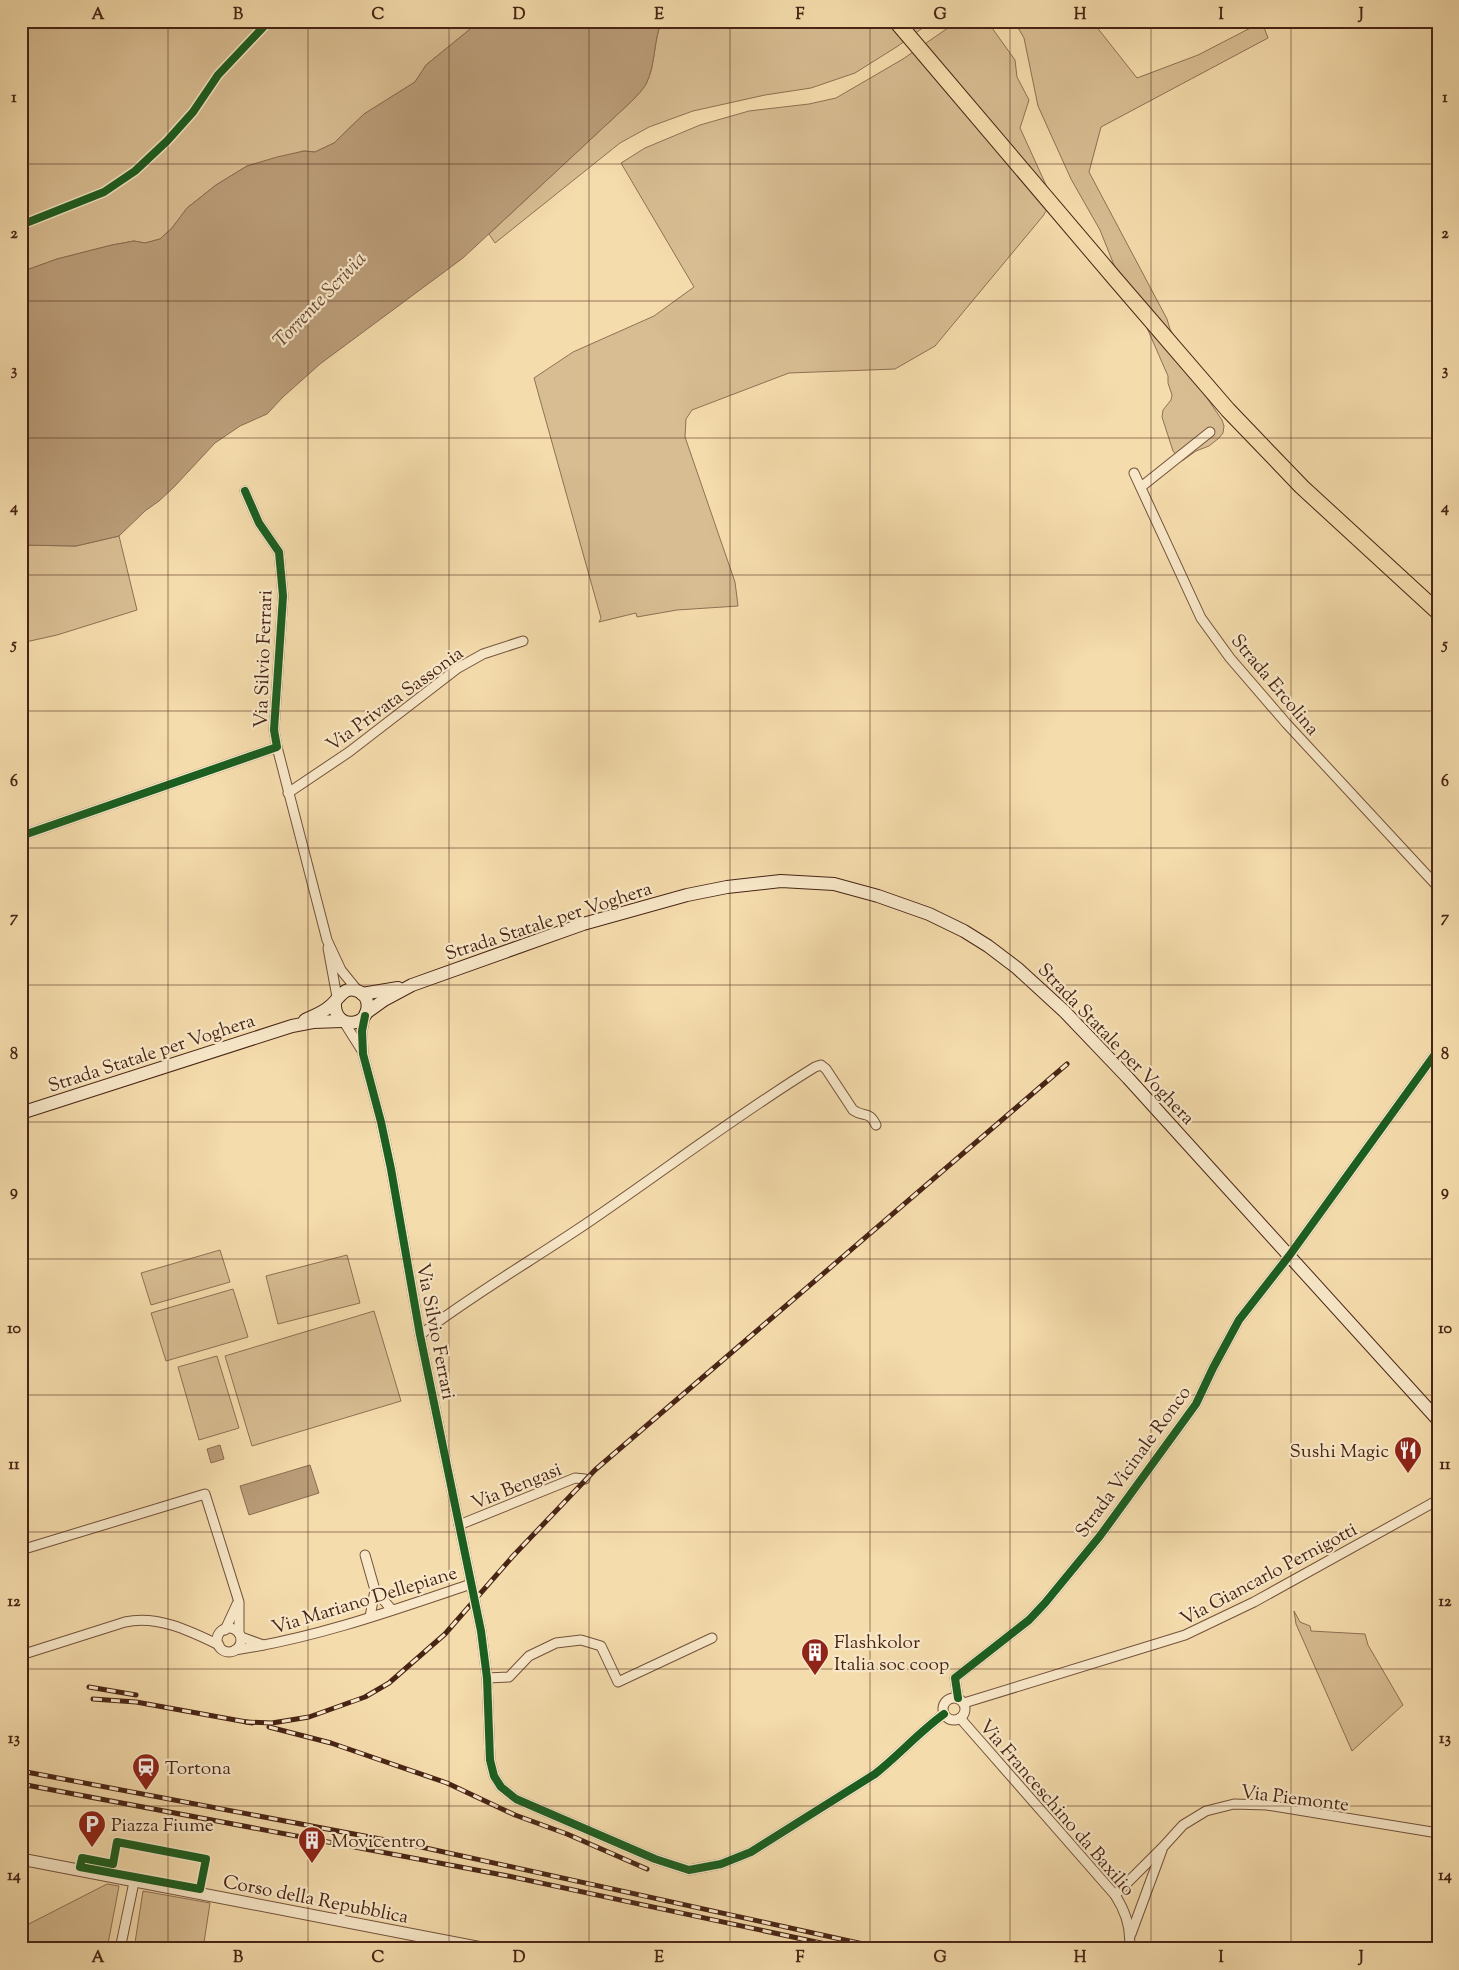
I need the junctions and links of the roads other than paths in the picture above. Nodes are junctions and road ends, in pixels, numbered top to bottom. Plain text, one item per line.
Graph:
1 (896, 21) edge
2 (1210, 432) dead end
3 (1134, 473) dead end
4 (1141, 488) junction
5 (245, 492) dead end
6 (1438, 612) edge
7 (523, 640) dead end
8 (277, 747) junction
9 (288, 793) junction
10 (21, 836) edge
11 (1438, 887) edge
12 (327, 940) junction
13 (412, 986) junction
14 (361, 993) junction
15 (336, 1000) junction
16 (366, 1014) junction
17 (343, 1021) junction
18 (292, 1026) junction
19 (1438, 1050) edge
20 (363, 1054) junction
21 (21, 1114) edge
22 (876, 1124) dead end
23 (1289, 1256) junction
24 (420, 1335) junction
25 (1438, 1420) edge
26 (585, 1479) dead end
27 (1438, 1500) edge
28 (459, 1525) junction
29 (21, 1550) edge
30 (365, 1555) dead end
31 (471, 1584) junction
32 (375, 1590) junction
33 (239, 1602) junction
34 (392, 1610) junction
35 (370, 1617) junction
36 (192, 1632) junction
37 (222, 1632) junction
38 (240, 1635) junction
39 (712, 1638) dead end
40 (219, 1645) junction
41 (266, 1646) junction
42 (235, 1650) junction
43 (21, 1655) edge
44 (487, 1678) junction
45 (961, 1701) junction
46 (944, 1714) junction
47 (960, 1718) junction
48 (1438, 1833) edge
49 (1163, 1847) junction
50 (21, 1859) edge
51 (134, 1882) junction
52 (1115, 1895) junction
53 (1131, 1934) junction
54 (120, 1949) edge
55 (487, 1949) edge
56 (1129, 1949) edge

1 - 6 main road
2 - 4 street
3 - 4 street, Strada Ercolina
4 - 11 street, Strada Ercolina
5 - 8 street, Via Silvio Ferrari
7 - 9 street, Via Privata Sassonia
8 - 9 street, Via Silvio Ferrari
8 - 10 street, Via Silvio Ferrari
9 - 12 street, Via Silvio Ferrari
12 - 14 street, Via Silvio Ferrari
12 - 15 street, Via Silvio Ferrari
13 - 14 main road, Strada Statale per Voghera
13 - 16 main road, Strada Statale per Voghera
13 - 23 main road, Strada Statale per Voghera
14 - 15 main road, Strada Statale per Voghera
14 - 16 main road
15 - 17 main road
15 - 18 main road, Strada Statale per Voghera
16 - 17 main road, Strada Statale per Voghera
16 - 20 street, Via Silvio Ferrari
17 - 18 main road, Strada Statale per Voghera
17 - 20 street, Via Silvio Ferrari
18 - 21 main road, Strada Statale per Voghera
19 - 23 street, Strada Vicinale Ronco
20 - 24 street, Via Silvio Ferrari
22 - 24 street
23 - 25 main road, Strada Statale per Voghera
23 - 45 street, Strada Vicinale Ronco
24 - 28 street, Via Silvio Ferrari
26 - 28 street, Via Bengasi
27 - 45 street, Via Giancarlo Pernigotti
28 - 31 street, Via Silvio Ferrari
29 - 33 street
30 - 32 street
31 - 34 street, Via Mariano Dellepiane
31 - 44 street, Via Silvio Ferrari
32 - 34 street
32 - 35 street
33 - 37 street
33 - 38 street
34 - 35 street, Via Mariano Dellepiane
35 - 41 street, Via Mariano Dellepiane
36 - 37 street, Via Mariano Dellepiane
36 - 40 street, Via Mariano Dellepiane
36 - 43 street, Via Mariano Dellepiane
37 - 38 street, Via Mariano Dellepiane
37 - 40 street
38 - 41 street, Via Mariano Dellepiane
38 - 42 street
39 - 44 street
40 - 42 street, Via Mariano Dellepiane
41 - 42 street, Via Mariano Dellepiane
44 - 46 street, Via Silvio Ferrari
45 - 46 street
45 - 47 street
46 - 47 street
47 - 52 street, Via Franceschino da Baxilio
48 - 49 street, Via Piemonte
49 - 52 street, Via Piemonte
49 - 53 street, Via Piemonte
50 - 51 street, Corso della Repubblica
51 - 54 street
51 - 55 street, Corso della Repubblica
52 - 53 street, Via Franceschino da Baxilio
53 - 56 street, Via Franceschino da Baxilio

